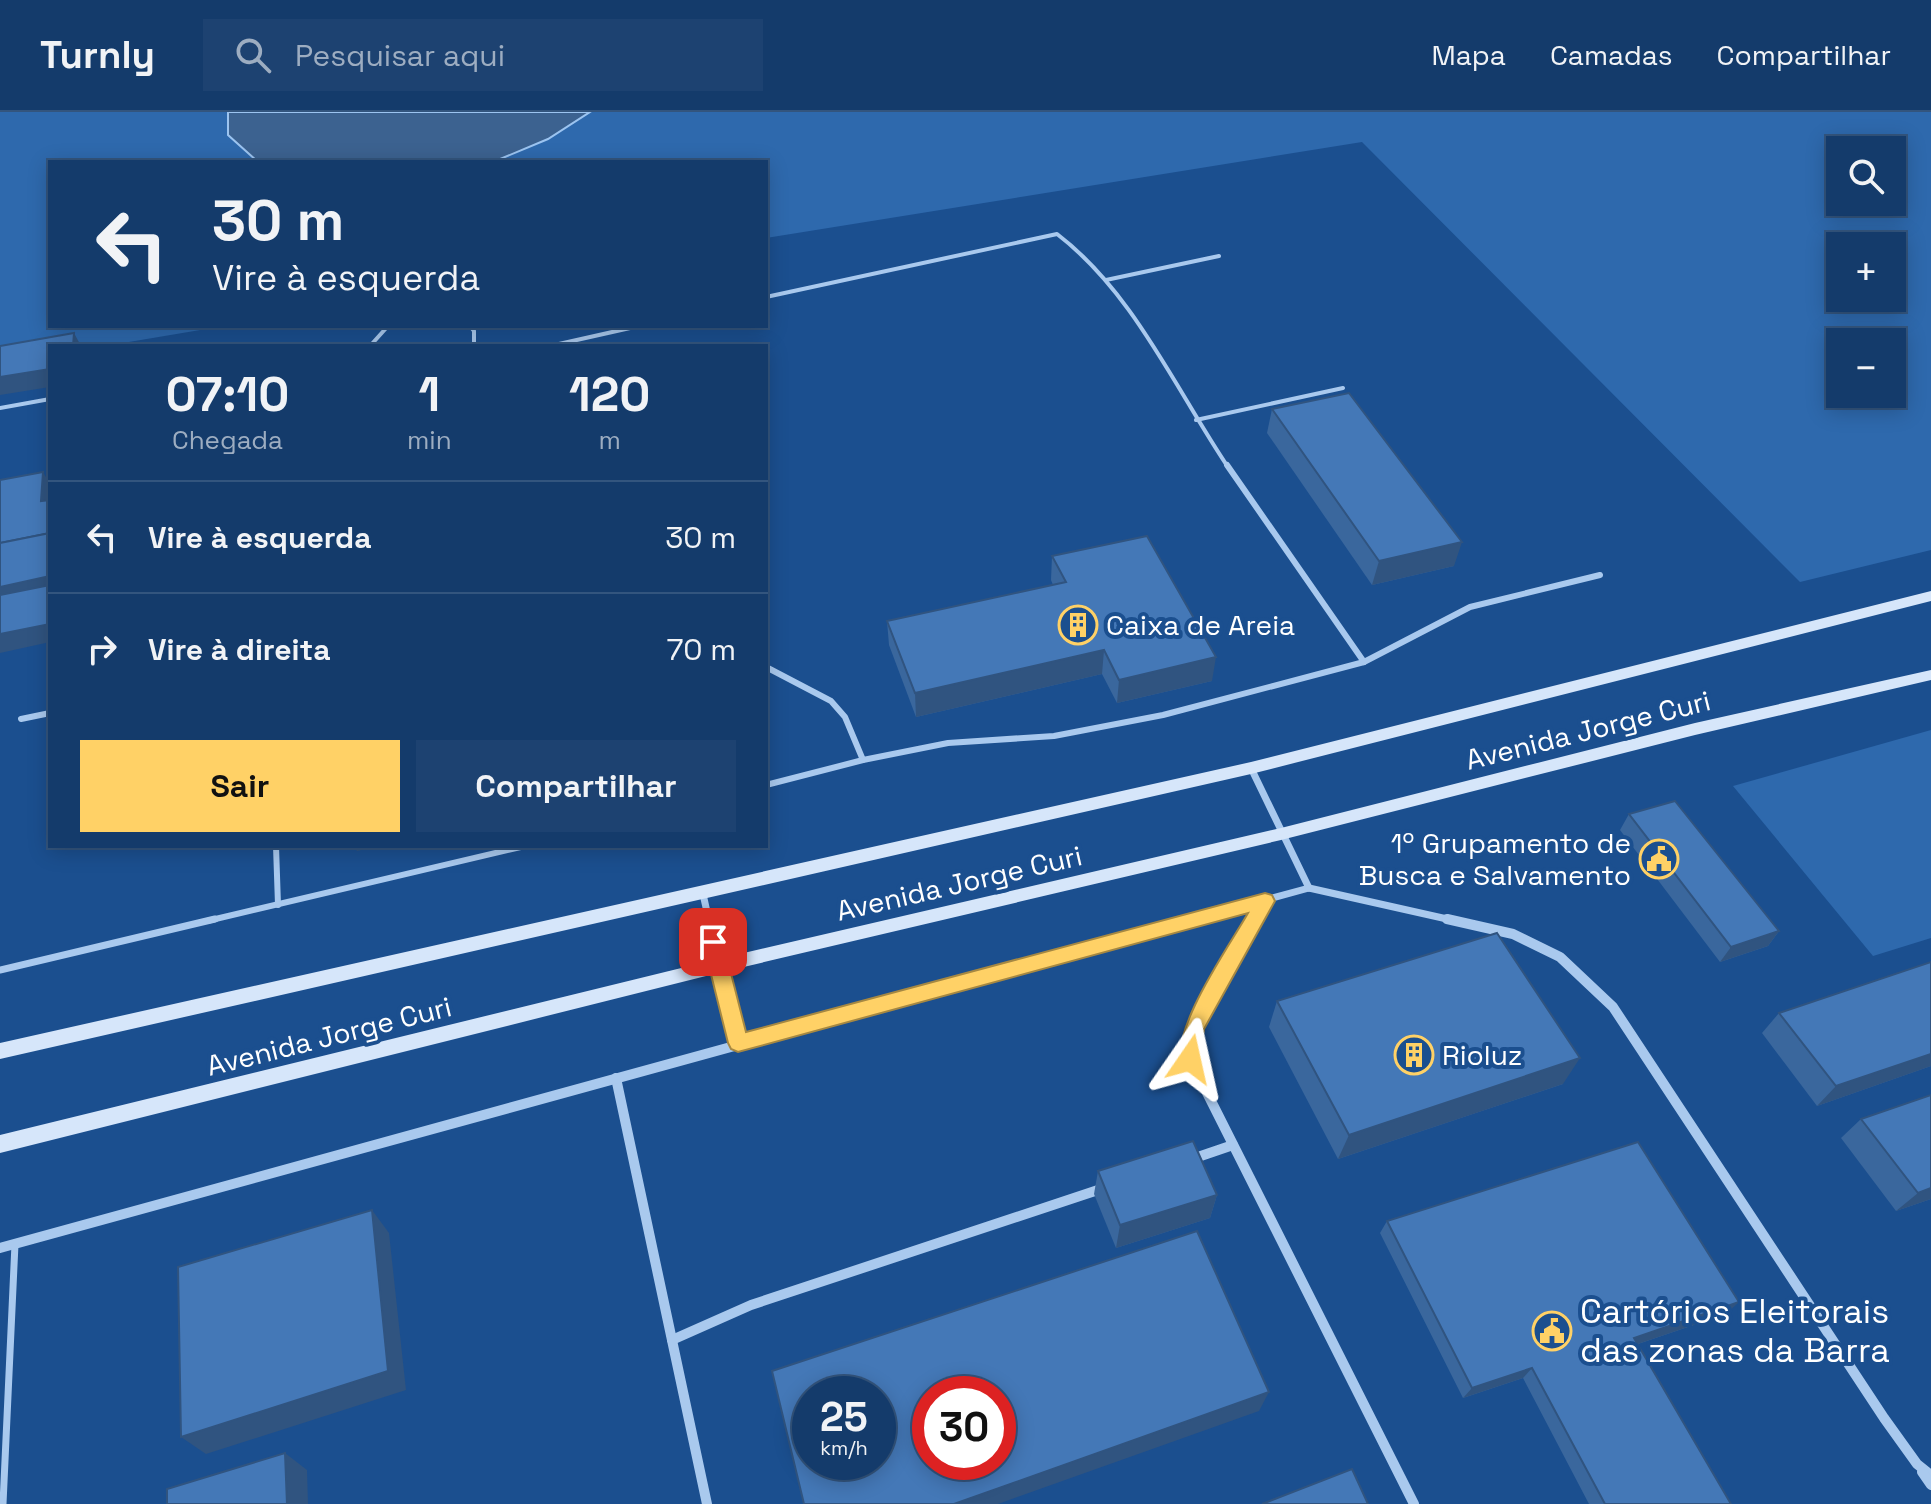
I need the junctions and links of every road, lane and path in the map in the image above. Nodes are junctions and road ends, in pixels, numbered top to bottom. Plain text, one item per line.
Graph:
1 (1219, 256) dead end
2 (1106, 280) junction
3 (768, 297) edge
4 (386, 328) edge
5 (630, 328) edge
6 (372, 344) edge
7 (559, 344) edge
8 (1343, 388) dead end
9 (48, 399) edge
10 (0, 408) edge
11 (1196, 420) junction
12 (1600, 575) dead end
13 (1931, 596) edge
14 (1364, 662) junction
15 (768, 668) edge
16 (1931, 675) edge
17 (48, 713) edge
18 (21, 719) dead end
19 (863, 760) junction
20 (1251, 768) junction
21 (768, 784) edge
22 (1281, 834) junction
23 (276, 848) edge
24 (517, 848) edge
25 (1309, 888) junction
26 (703, 894) junction
27 (1265, 901) junction
28 (278, 905) junction
29 (718, 966) junction
30 (0, 970) edge
31 (738, 1043) junction
32 (0, 1051) edge
33 (616, 1078) junction
34 (0, 1144) edge
35 (1233, 1145) junction
36 (1173, 1165) edge
37 (1113, 1185) edge
38 (15, 1244) junction
39 (0, 1248) edge
40 (672, 1340) junction
41 (1917, 1464) junction
42 (1931, 1475) edge
43 (1931, 1485) edge
44 (3, 1504) edge
45 (707, 1504) edge
46 (1414, 1504) edge

1 - 2 lane
2 - 3 lane
2 - 11 lane
4 - 6 lane
5 - 7 lane
8 - 11 lane
9 - 10 lane
11 - 14 lane
12 - 14 lane
13 - 20 street, Avenida Jorge Curi
14 - 19 lane
15 - 19 lane
16 - 22 street, Avenida Jorge Curi
17 - 18 lane
19 - 21 lane
20 - 22 street
20 - 26 street, Avenida Jorge Curi
22 - 25 street
22 - 29 street, Avenida Jorge Curi
23 - 28 lane
24 - 28 lane
25 - 27 street
25 - 41 street
26 - 29 street
26 - 32 street, Avenida Jorge Curi
27 - 31 street
27 - 35 street
28 - 30 lane
29 - 31 street
29 - 34 street, Avenida Jorge Curi
31 - 33 street
33 - 38 street
33 - 40 street
35 - 36 street
35 - 46 street
37 - 40 street
38 - 39 street
38 - 44 lane
40 - 45 street
41 - 42 street
41 - 43 street

